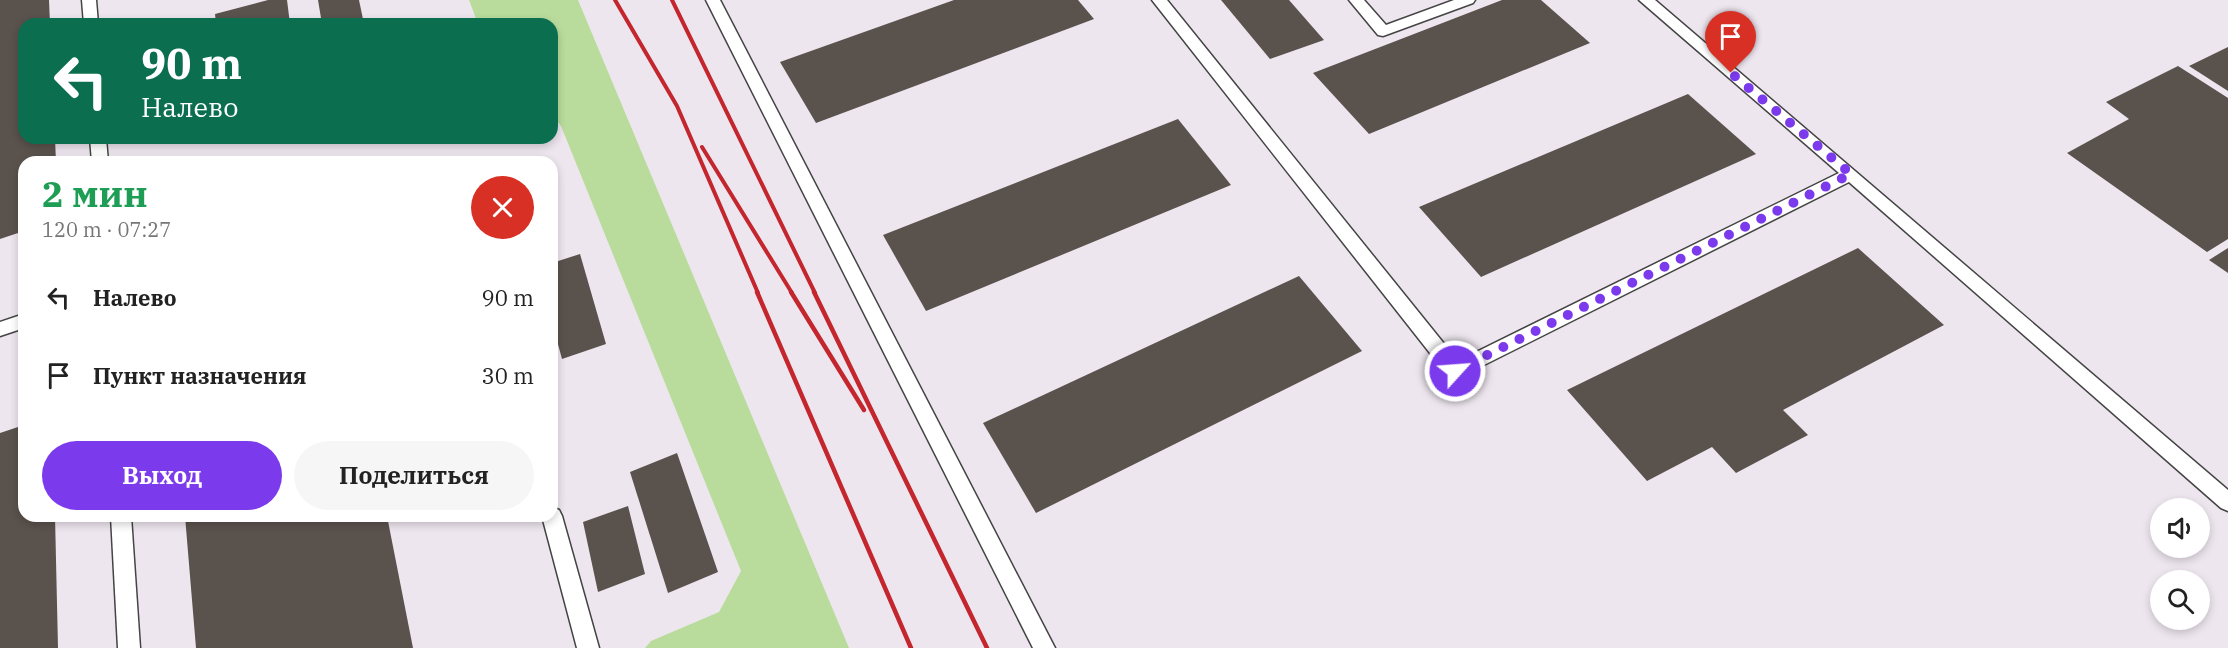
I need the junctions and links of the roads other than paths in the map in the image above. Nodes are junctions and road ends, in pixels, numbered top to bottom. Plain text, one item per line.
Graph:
1 (89, 0) edge
2 (713, 0) edge
3 (1159, 0) edge
4 (1356, 0) edge
5 (1468, 0) edge
6 (1646, 0) edge
7 (90, 18) edge
8 (1851, 174) junction
9 (18, 323) edge
10 (0, 329) edge
11 (2228, 502) edge
12 (121, 522) edge
13 (554, 522) edge
14 (129, 648) edge
15 (588, 648) edge
16 (1044, 648) edge

1 - 7 lane
2 - 16 lane
3 - 8 lane
4 - 5 lane
6 - 8 lane
8 - 11 lane
9 - 10 lane
12 - 14 lane
13 - 15 lane

